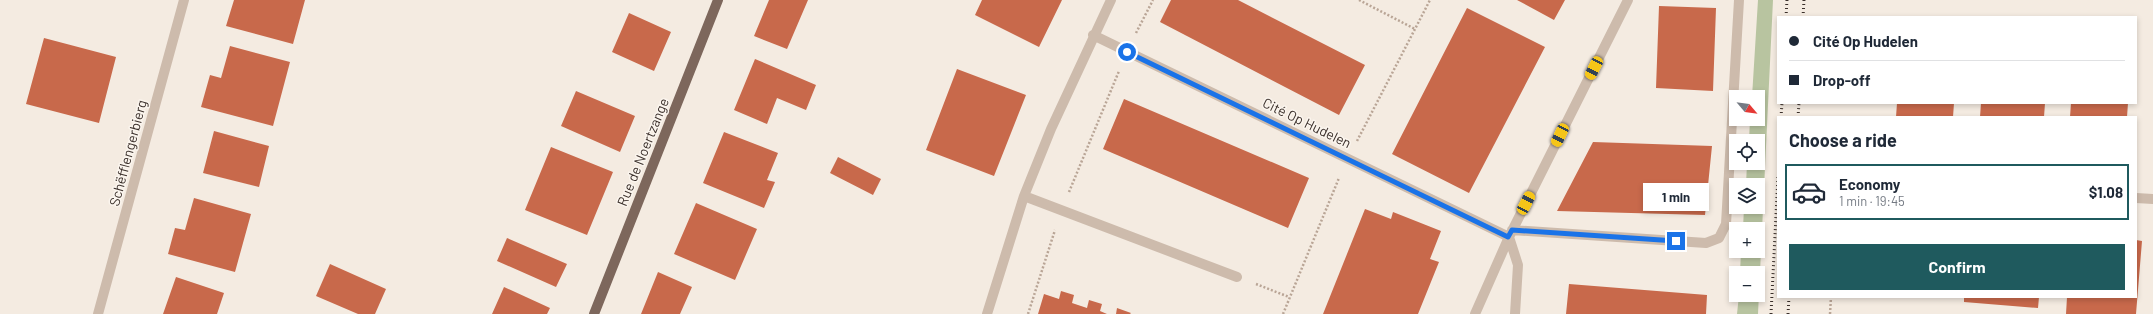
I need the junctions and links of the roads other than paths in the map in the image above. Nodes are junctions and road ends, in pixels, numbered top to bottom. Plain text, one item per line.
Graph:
1 (184, 0) edge
2 (718, 0) edge
3 (1111, 0) edge
4 (1628, 0) edge
5 (1739, 0) edge
6 (1093, 35) junction
7 (1024, 196) junction
8 (2137, 198) edge
9 (2153, 199) edge
10 (1510, 233) junction
11 (1237, 277) road end
12 (98, 314) edge
13 (594, 314) edge
14 (987, 314) edge
15 (1475, 314) edge
16 (1515, 314) edge

1 - 12 street, Schëfflengerbierg
2 - 13 main road, Rue de Noertzange
3 - 6 street
4 - 10 street
5 - 10 street
6 - 7 street
6 - 10 street, Cité Op Hudelen
7 - 11 street
7 - 14 street
8 - 9 street
10 - 15 street
10 - 16 street

